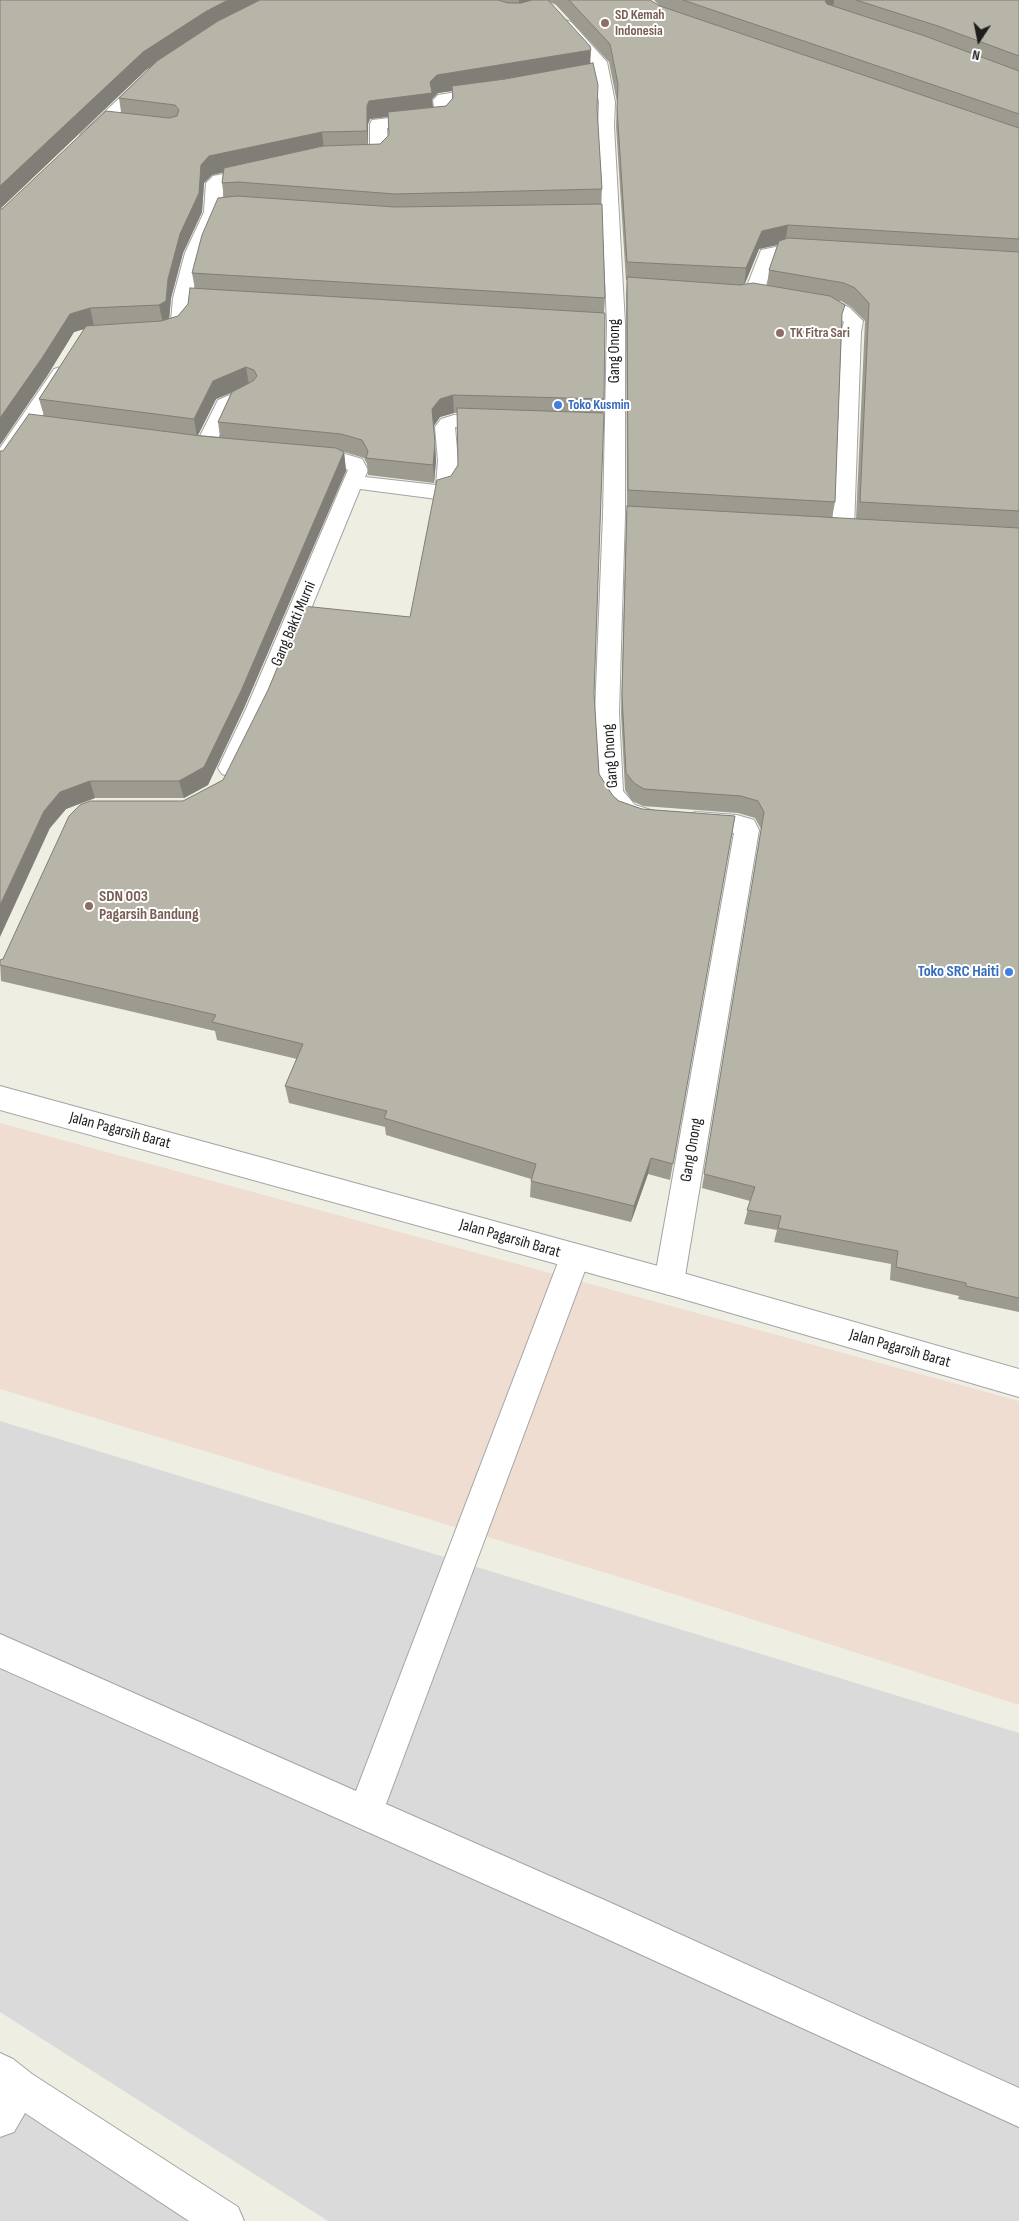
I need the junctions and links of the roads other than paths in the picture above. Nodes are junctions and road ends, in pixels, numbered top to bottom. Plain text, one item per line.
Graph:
1 (555, 15) edge
2 (160, 69) edge
3 (601, 72) junction
4 (582, 76) edge
5 (505, 90) edge
6 (77, 148) edge
7 (332, 157) edge
8 (276, 167) edge
9 (240, 207) edge
10 (213, 212) junction
11 (830, 253) edge
12 (710, 293) edge
13 (751, 293) junction
14 (182, 298) junction
15 (202, 299) edge
16 (138, 332) edge
17 (71, 354) edge
18 (248, 392) edge
19 (511, 423) edge
20 (205, 445) edge
21 (284, 453) edge
22 (0, 463) edge
23 (353, 482) junction
24 (843, 528) edge
25 (222, 784) edge
26 (0, 1098) edge
27 (575, 1257) junction
28 (669, 1282) junction
29 (1019, 1383) edge
30 (0, 1651) edge
31 (365, 1812) junction
32 (6, 2092) edge
33 (1019, 2108) edge
34 (224, 2221) edge

1 - 3 street, Gang Onong
2 - 6 street
3 - 4 street
3 - 28 street, Gang Onong
5 - 7 street
8 - 10 street
9 - 10 street
10 - 14 street
11 - 13 street
12 - 13 street
13 - 24 street
14 - 15 street
14 - 16 street
17 - 22 street
18 - 20 street
19 - 23 street
21 - 23 street
23 - 25 street, Gang Bakti Murni
26 - 27 street, Jalan Pagarsih Barat
27 - 28 street, Jalan Pagarsih Barat
27 - 31 street
28 - 29 street, Jalan Pagarsih Barat
30 - 31 street
31 - 33 street
32 - 34 street

